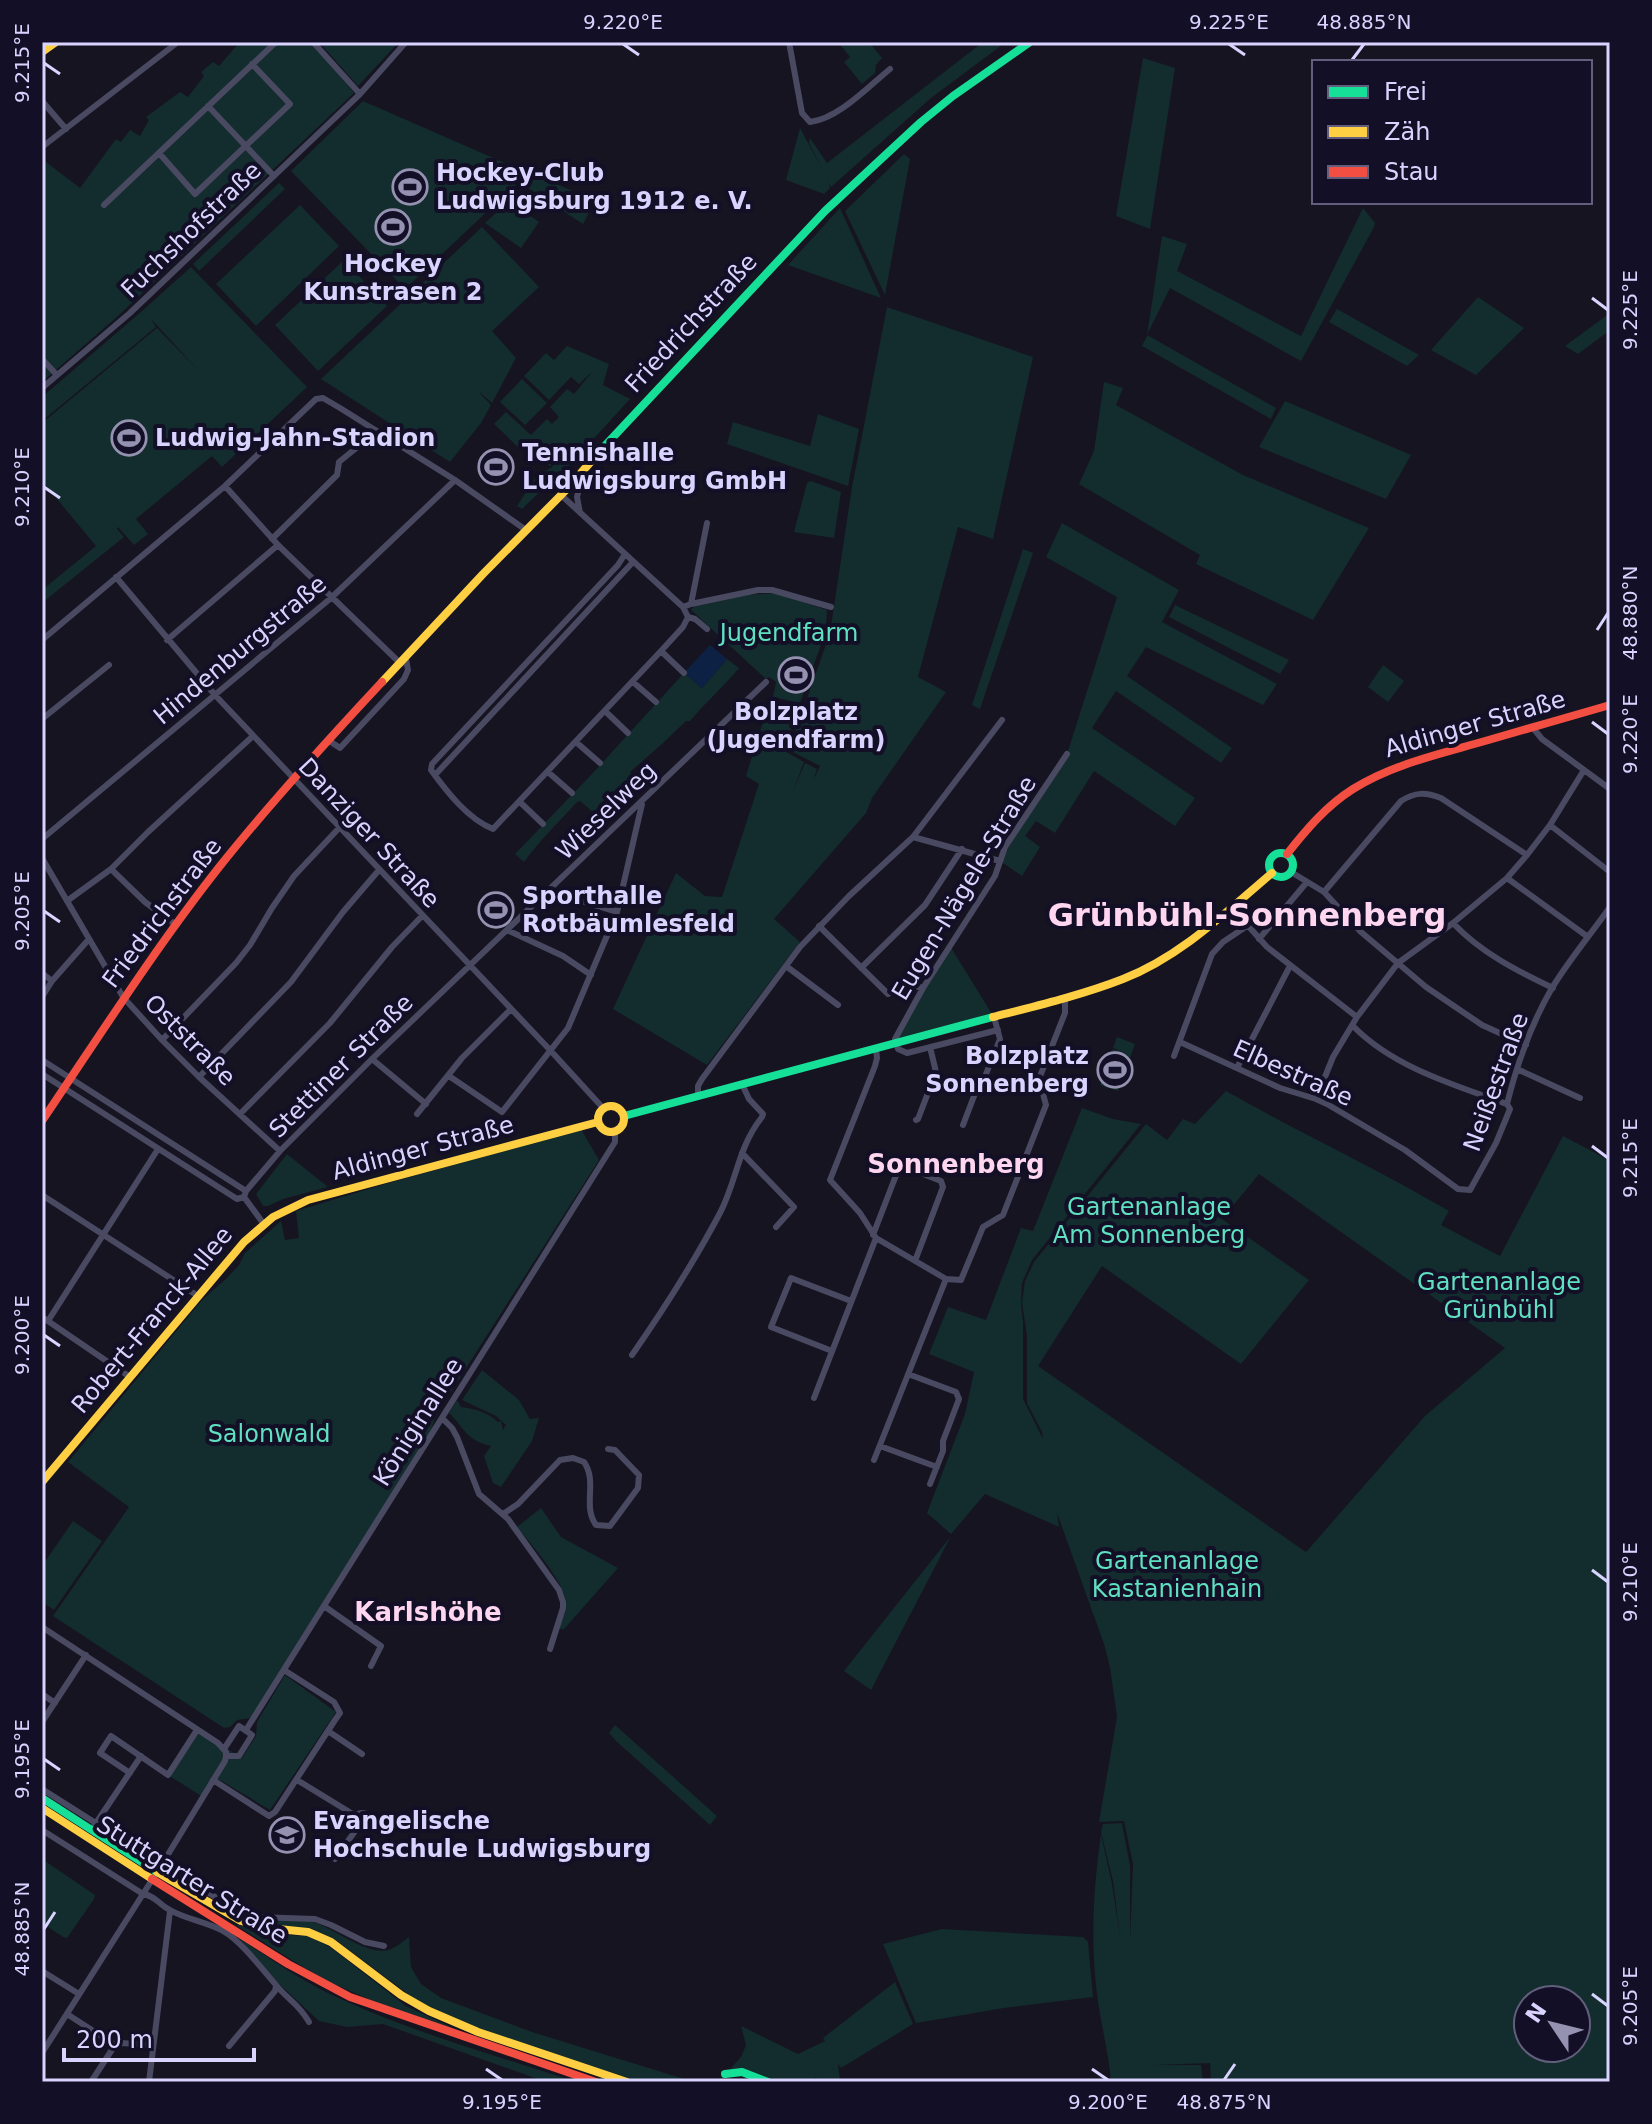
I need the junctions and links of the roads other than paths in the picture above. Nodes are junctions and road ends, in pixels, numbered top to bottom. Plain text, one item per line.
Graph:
1 (56, 42) edge
2 (178, 42) edge
3 (276, 42) edge
4 (313, 42) edge
5 (406, 42) edge
6 (789, 42) edge
7 (1030, 42) edge
8 (42, 52) edge
9 (252, 64) junction
10 (890, 69) dead end
11 (360, 94) junction
12 (42, 101) edge
13 (208, 106) junction
14 (66, 129) junction
15 (246, 146) junction
16 (42, 147) edge
17 (159, 153) junction
18 (274, 176) junction
19 (104, 205) dead end
20 (42, 359) edge
21 (57, 375) junction
22 (42, 388) edge
23 (377, 431) junction
24 (584, 471) junction
25 (455, 480) junction
26 (225, 486) junction
27 (561, 495) junction
28 (580, 513) junction
29 (707, 523) dead end
30 (526, 530) junction
31 (275, 542) junction
32 (625, 554) junction
33 (633, 562) junction
34 (116, 577) junction
35 (331, 598) junction
36 (691, 604) junction
37 (683, 607) junction
38 (831, 607) dead end
39 (688, 617) junction
40 (707, 629) dead end
41 (557, 631) junction
42 (564, 638) junction
43 (42, 640) edge
44 (167, 640) junction
45 (661, 651) junction
46 (403, 662) junction
47 (109, 665) dead end
48 (684, 673) dead end
49 (633, 682) junction
50 (766, 682) dead end
51 (215, 695) junction
52 (656, 702) dead end
53 (1610, 705) edge
54 (605, 711) junction
55 (478, 715) junction
56 (42, 719) edge
57 (1002, 720) dead end
58 (485, 722) junction
59 (1533, 728) junction
60 (628, 733) dead end
61 (253, 736) junction
62 (328, 740) junction
63 (576, 742) junction
64 (1067, 754) dead end
65 (600, 763) dead end
66 (1584, 770) junction
67 (548, 772) junction
68 (435, 775) junction
69 (293, 778) junction
70 (1610, 789) edge
71 (572, 793) dead end
72 (520, 802) junction
73 (642, 802) junction
74 (543, 824) dead end
75 (1550, 825) junction
76 (339, 828) junction
77 (913, 837) junction
78 (42, 839) edge
79 (962, 849) junction
80 (1287, 854) junction
81 (1527, 855) junction
82 (42, 858) edge
83 (1000, 861) junction
84 (111, 869) junction
85 (379, 870) junction
86 (1291, 872) junction
87 (1610, 872) edge
88 (1272, 873) junction
89 (1507, 878) junction
90 (1307, 882) junction
91 (548, 891) junction
92 (1324, 892) junction
93 (67, 901) junction
94 (1240, 901) junction
95 (1610, 907) edge
96 (617, 912) junction
97 (422, 916) junction
98 (1453, 923) junction
99 (176, 925) junction
100 (819, 926) junction
101 (1247, 926) junction
102 (507, 930) junction
103 (1588, 937) junction
104 (89, 939) junction
105 (1259, 939) junction
106 (1398, 963) junction
107 (470, 965) junction
108 (786, 966) junction
109 (1290, 966) junction
110 (861, 968) junction
111 (42, 973) edge
112 (591, 975) junction
113 (52, 981) junction
114 (923, 988) junction
115 (1553, 988) junction
116 (42, 997) edge
117 (123, 997) junction
118 (1065, 998) junction
119 (838, 1005) dead end
120 (511, 1009) junction
121 (994, 1017) junction
122 (1357, 1017) junction
123 (1353, 1026) junction
124 (998, 1030) junction
125 (162, 1040) junction
126 (896, 1042) junction
127 (1180, 1042) junction
128 (1526, 1045) junction
129 (930, 1047) junction
130 (876, 1049) junction
131 (550, 1050) junction
132 (1174, 1056) dead end
133 (372, 1059) junction
134 (42, 1060) edge
135 (1237, 1068) junction
136 (1517, 1069) junction
137 (42, 1074) edge
138 (449, 1076) junction
139 (199, 1077) junction
140 (70, 1078) junction
141 (742, 1084) junction
142 (64, 1088) junction
143 (698, 1095) junction
144 (1580, 1098) dead end
145 (1316, 1099) junction
146 (426, 1104) junction
147 (1507, 1104) junction
148 (603, 1108) junction
149 (240, 1114) junction
150 (417, 1114) dead end
151 (624, 1116) junction
152 (916, 1120) dead end
153 (42, 1121) edge
154 (598, 1122) junction
155 (963, 1125) dead end
156 (615, 1132) junction
157 (158, 1149) junction
158 (280, 1151) junction
159 (742, 1153) junction
160 (1470, 1190) joint
161 (245, 1194) junction
162 (42, 1195) edge
163 (263, 1223) junction
164 (776, 1227) dead end
165 (103, 1234) junction
166 (874, 1237) junction
167 (915, 1261) junction
168 (946, 1279) junction
169 (198, 1296) junction
170 (851, 1301) junction
171 (45, 1319) edge
172 (832, 1351) junction
173 (632, 1355) dead end
174 (908, 1374) junction
175 (130, 1377) junction
176 (814, 1398) dead end
177 (442, 1418) junction
178 (880, 1446) junction
179 (608, 1449) dead end
180 (874, 1460) dead end
181 (937, 1467) junction
182 (42, 1482) edge
183 (930, 1484) dead end
184 (503, 1514) junction
185 (324, 1606) junction
186 (42, 1627) edge
187 (550, 1649) dead end
188 (86, 1655) junction
189 (371, 1666) dead end
190 (284, 1670) junction
191 (42, 1694) edge
192 (55, 1703) junction
193 (42, 1722) edge
194 (197, 1730) junction
195 (246, 1730) junction
196 (328, 1731) junction
197 (225, 1752) junction
198 (362, 1754) dead end
199 (141, 1756) junction
200 (130, 1773) junction
201 (213, 1780) junction
202 (297, 1780) junction
203 (42, 1789) edge
204 (42, 1798) edge
205 (42, 1808) edge
206 (356, 1816) junction
207 (93, 1827) junction
208 (358, 1827) junction
209 (42, 1830) edge
210 (335, 1859) dead end
211 (159, 1869) junction
212 (143, 1894) junction
213 (170, 1911) junction
214 (384, 1946) dead end
215 (42, 1971) edge
216 (276, 1986) junction
217 (79, 1994) junction
218 (67, 2014) junction
219 (309, 2022) dead end
220 (115, 2045) junction
221 (153, 2045) junction
222 (229, 2046) dead end
223 (42, 2053) edge
224 (721, 2077) edge
225 (91, 2082) edge
226 (149, 2082) edge
227 (596, 2082) edge
228 (627, 2082) edge
229 (768, 2082) edge

1 - 8 main road
2 - 14 street
3 - 9 street
4 - 11 street
5 - 11 street, Fuchshofstraße
6 - 10 street
7 - 24 main road, Friedrichstraße
9 - 13 street
9 - 15 street
11 - 18 street, Fuchshofstraße
12 - 14 street
13 - 15 street
13 - 17 street
14 - 16 street
15 - 17 street
15 - 18 street
17 - 19 street
18 - 21 street, Fuchshofstraße
20 - 21 street
21 - 22 street, Fuchshofstraße
23 - 25 street
23 - 26 street
23 - 31 street
24 - 27 main road, Friedrichstraße
24 - 28 street
25 - 30 street
25 - 35 street, Hindenburgstraße
26 - 31 street
26 - 34 street
27 - 28 street
27 - 30 main road, Friedrichstraße
28 - 32 street
29 - 36 street
30 - 46 main road, Friedrichstraße
31 - 35 street
31 - 44 street
32 - 33 street
32 - 41 street
33 - 37 street
33 - 42 street
34 - 43 street
34 - 44 street, Danziger Straße
35 - 46 street
35 - 51 street, Hindenburgstraße
36 - 37 street
36 - 38 street
37 - 39 street
39 - 40 street
39 - 45 street
41 - 42 street
41 - 55 street
42 - 58 street
44 - 51 street, Danziger Straße
45 - 48 street
45 - 49 street
46 - 62 main road, Friedrichstraße
46 - 62 street, Friedrichstraße
47 - 56 street
49 - 52 street
49 - 54 street
50 - 73 street, Wieselweg
51 - 61 street, Danziger Straße
51 - 78 street, Hindenburgstraße
53 - 59 main road, Aldinger Straße
54 - 60 street
54 - 63 street
55 - 58 street
55 - 68 street
57 - 77 street
58 - 68 street
59 - 66 street
59 - 80 main road, Aldinger Straße
61 - 69 street, Danziger Straße
61 - 84 street
62 - 69 main road, Friedrichstraße
63 - 65 street
63 - 67 street
64 - 83 street, Eugen-Nägele-Straße
66 - 70 street
66 - 75 street
67 - 71 street
67 - 72 street
68 - 72 street
69 - 76 street, Danziger Straße
69 - 99 main road, Friedrichstraße
72 - 74 street
73 - 91 street, Wieselweg
73 - 96 street
75 - 81 street
75 - 87 street
76 - 85 street, Danziger Straße
76 - 125 street
77 - 79 street
77 - 100 street
79 - 83 street
79 - 110 street
80 - 86 main road
80 - 88 main road
81 - 89 street
81 - 92 street
82 - 93 street, Oststraße
83 - 114 street, Eugen-Nägele-Straße
84 - 93 street
84 - 99 street
85 - 97 street, Danziger Straße
85 - 139 street
86 - 88 main road
86 - 90 street
88 - 94 main road
89 - 98 street
89 - 103 street
90 - 92 street
90 - 105 street
91 - 96 street
91 - 102 street, Wieselweg
92 - 106 street
93 - 104 street, Oststraße
94 - 101 street
94 - 118 main road
95 - 103 street, Neißestraße
96 - 112 street
97 - 107 street, Danziger Straße
97 - 149 street
98 - 106 street
98 - 115 street
99 - 117 main road, Friedrichstraße
100 - 108 street
100 - 110 street
101 - 105 street
101 - 127 street
102 - 107 street, Wieselweg
102 - 112 street
103 - 115 street, Neißestraße
104 - 113 street
104 - 117 street, Oststraße
105 - 109 street
106 - 122 street
106 - 128 street
107 - 120 street, Danziger Straße
107 - 133 street, Stettiner Straße
108 - 119 street
108 - 143 street
109 - 122 street
109 - 135 street
110 - 114 street
111 - 113 street
112 - 131 street
113 - 116 street
114 - 126 street, Eugen-Nägele-Straße
115 - 128 street, Neißestraße
117 - 125 street, Oststraße
117 - 140 main road, Friedrichstraße
118 - 121 main road
118 - 168 street
120 - 131 street, Danziger Straße
120 - 138 street
121 - 124 street
121 - 126 main road
122 - 123 street
123 - 145 street
123 - 147 street
124 - 129 street
124 - 155 street
125 - 139 street, Oststraße
126 - 129 street
126 - 130 main road
127 - 132 street
127 - 135 street, Elbestraße
128 - 136 street, Neißestraße
129 - 152 street
130 - 141 main road
130 - 166 street
131 - 138 street
131 - 148 street, Danziger Straße
133 - 146 street
133 - 158 street, Stettiner Straße
134 - 140 street
135 - 145 street, Elbestraße
136 - 144 street
136 - 147 street, Neißestraße
137 - 142 street
138 - 146 street
139 - 149 street, Oststraße
140 - 142 main road, Friedrichstraße
140 - 161 street
141 - 143 main road
141 - 159 street
142 - 153 main road, Friedrichstraße
142 - 157 street
143 - 151 main road
145 - 160 street, Elbestraße
146 - 150 street
147 - 160 street, Neißestraße
148 - 151 main road
148 - 154 main road
149 - 158 street, Oststraße
151 - 156 main road
154 - 156 main road
154 - 163 main road, Aldinger Straße
156 - 177 street, Königinallee
157 - 161 street
157 - 165 street
158 - 161 street, Stettiner Straße
159 - 164 street
159 - 173 street
161 - 163 street
162 - 165 street
163 - 169 main road, Robert-Franck-Allee
165 - 169 street
165 - 171 street
166 - 167 street
166 - 167 street
166 - 170 street
167 - 168 street
168 - 174 street
169 - 175 main road, Robert-Franck-Allee
170 - 172 street
170 - 172 street
171 - 175 street
172 - 176 street
174 - 178 street
174 - 181 street
175 - 182 main road, Robert-Franck-Allee
177 - 184 street
177 - 185 street, Königinallee
178 - 180 street
178 - 181 street
179 - 184 street
181 - 183 street
184 - 187 street
185 - 189 street
185 - 190 street, Königinallee
186 - 188 street
188 - 192 street
188 - 194 street
190 - 195 street, Königinallee
190 - 196 street
191 - 192 street
192 - 193 street
194 - 197 street
194 - 199 street
195 - 197 street, Königinallee
195 - 197 street, Königinallee
196 - 198 street
196 - 202 street
197 - 201 street, Königinallee
199 - 200 street
199 - 200 street
200 - 207 street
201 - 202 street
201 - 211 street, Königinallee
202 - 206 street
203 - 207 street, Stuttgarter Straße
204 - 207 main road, Stuttgarter Straße
205 - 211 main road, Stuttgarter Straße
206 - 208 street
206 - 208 street
207 - 211 main road, Stuttgarter Straße
208 - 210 street
209 - 212 street, Stuttgarter Straße
211 - 212 street, Königinallee
211 - 214 street
211 - 227 main road, Stuttgarter Straße
211 - 228 main road, Stuttgarter Straße
212 - 213 street, Stuttgarter Straße
212 - 217 street, Königinallee
213 - 216 street, Stuttgarter Straße
213 - 221 street
215 - 217 street
216 - 219 street, Stuttgarter Straße
216 - 222 street
217 - 218 street, Königinallee
218 - 220 street
218 - 223 street, Königinallee
220 - 221 street
220 - 225 street
221 - 226 street
224 - 229 main road

